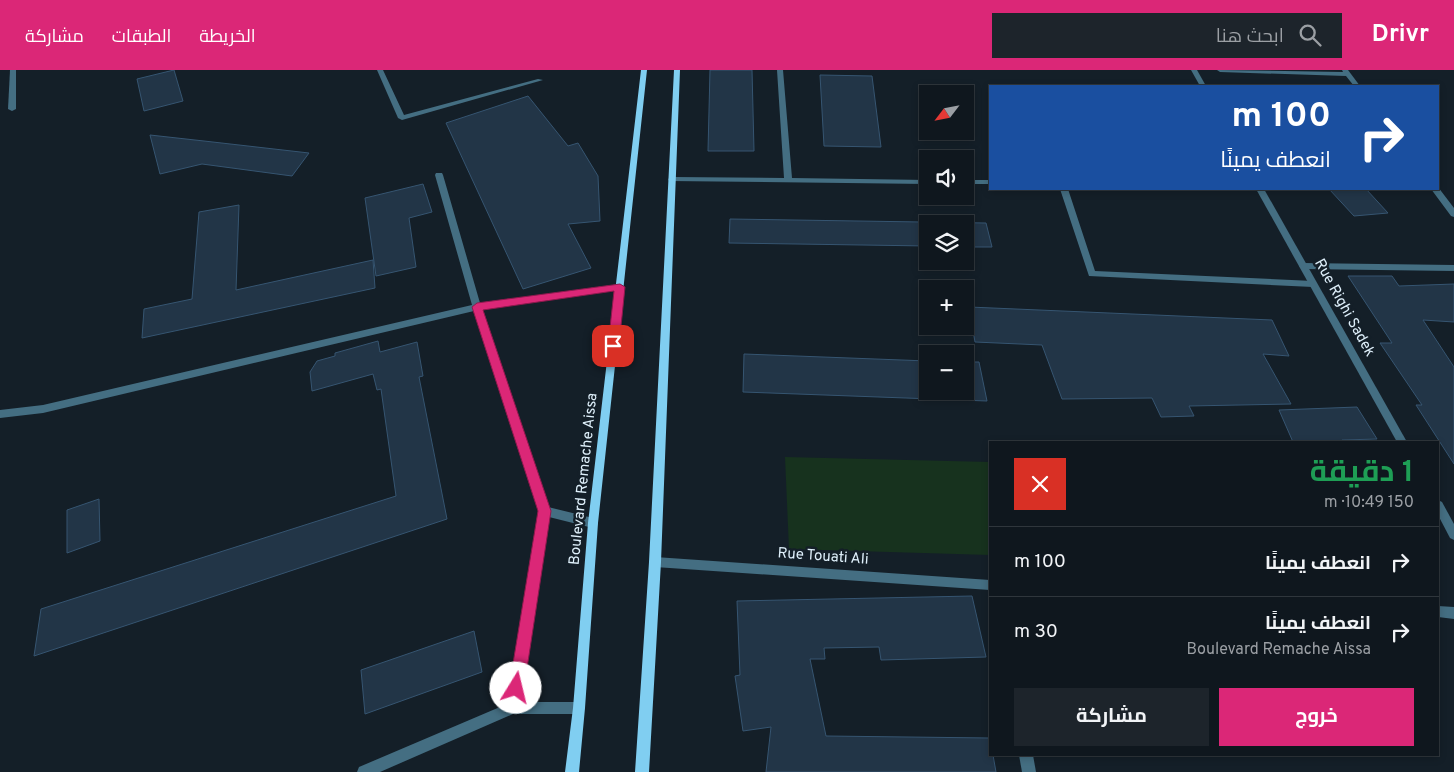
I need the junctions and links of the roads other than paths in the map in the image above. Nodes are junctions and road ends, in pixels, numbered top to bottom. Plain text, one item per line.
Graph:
1 (13, 70) edge
2 (380, 70) edge
3 (644, 70) edge
4 (677, 70) edge
5 (780, 70) edge
6 (1194, 70) edge
7 (1220, 70) edge
8 (1347, 72) edge
9 (540, 80) dead end
10 (1202, 85) edge
11 (1356, 85) edge
12 (12, 109) dead end
13 (439, 176) dead end
14 (672, 179) junction
15 (788, 180) junction
16 (919, 182) edge
17 (974, 182) edge
18 (989, 182) edge
19 (1064, 190) edge
20 (1261, 190) edge
21 (1436, 190) edge
22 (1454, 214) edge
23 (1303, 266) junction
24 (1454, 268) edge
25 (1314, 284) junction
26 (620, 287) junction
27 (477, 307) junction
28 (0, 414) edge
29 (1401, 441) edge
30 (1439, 507) edge
31 (544, 511) junction
32 (593, 523) junction
33 (1454, 535) edge
34 (654, 562) junction
35 (989, 587) edge
36 (1439, 612) edge
37 (1454, 613) edge
38 (514, 708) junction
39 (579, 708) junction
40 (1026, 756) edge
41 (364, 772) edge
42 (572, 772) edge
43 (642, 772) edge
44 (1029, 772) edge

1 - 12 street
2 - 9 street
3 - 26 main road, Boulevard Remache Aissa
4 - 14 main road
5 - 15 street
6 - 10 street
7 - 8 street
8 - 11 street
13 - 27 street
14 - 15 street
14 - 34 main road
15 - 16 street
17 - 18 street
19 - 25 street
20 - 23 street, Rue Righi Sadek
21 - 22 street
23 - 24 street
23 - 25 street, Rue Righi Sadek
25 - 29 street, Rue Righi Sadek
26 - 27 street
26 - 32 main road, Boulevard Remache Aissa
27 - 28 street
27 - 31 street
30 - 33 street
31 - 32 street
31 - 38 street
32 - 39 main road, Boulevard Remache Aissa
34 - 35 street, Rue Touati Ali
34 - 43 main road
36 - 37 street
38 - 39 street
38 - 41 street
39 - 42 main road, Boulevard Remache Aissa
40 - 44 street

